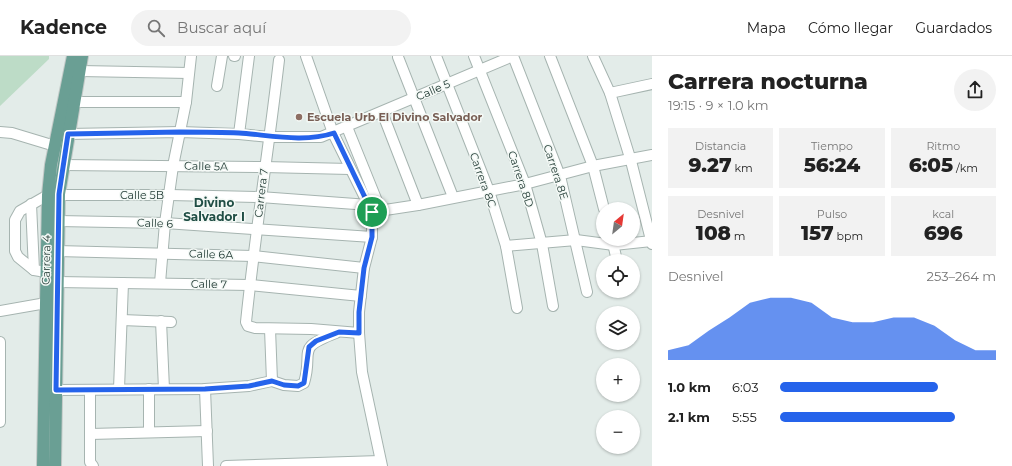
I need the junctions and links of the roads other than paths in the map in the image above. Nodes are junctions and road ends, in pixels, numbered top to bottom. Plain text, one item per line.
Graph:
1 (73, 56) edge
2 (82, 56) edge
3 (191, 56) edge
4 (222, 56) edge
5 (249, 56) edge
6 (306, 56) edge
7 (436, 56) edge
8 (474, 56) edge
9 (513, 56) edge
10 (550, 56) edge
11 (593, 56) edge
12 (398, 57) dead end
13 (279, 60) dead end
14 (480, 70) junction
15 (80, 71) junction
16 (189, 73) junction
17 (447, 84) junction
18 (652, 84) edge
19 (217, 86) dead end
20 (610, 93) junction
21 (415, 98) junction
22 (74, 102) junction
23 (186, 102) junction
24 (382, 112) junction
25 (347, 127) junction
26 (0, 132) edge
27 (180, 132) junction
28 (334, 133) junction
29 (68, 134) junction
30 (239, 134) junction
31 (270, 137) junction
32 (55, 146) junction
33 (652, 155) edge
34 (631, 160) junction
35 (62, 165) junction
36 (173, 166) junction
37 (593, 166) junction
38 (264, 167) junction
39 (350, 169) junction
40 (560, 176) junction
41 (525, 184) junction
42 (489, 191) junction
43 (53, 195) junction
44 (170, 195) junction
45 (260, 197) junction
46 (453, 197) junction
47 (602, 202) edge
48 (31, 204) junction
49 (418, 205) junction
50 (374, 210) junction
51 (58, 221) junction
52 (165, 223) junction
53 (257, 228) junction
54 (372, 237) junction
55 (576, 240) junction
56 (596, 241) edge
57 (640, 242) edge
58 (652, 242) edge
59 (542, 244) junction
60 (506, 246) junction
61 (57, 250) junction
62 (162, 252) junction
63 (253, 256) junction
64 (364, 268) junction
65 (34, 270) junction
66 (46, 272) junction
67 (57, 282) junction
68 (122, 283) junction
69 (160, 283) junction
70 (250, 285) junction
71 (587, 292) dead end
72 (360, 296) junction
73 (46, 304) junction
74 (553, 306) dead end
75 (517, 308) dead end
76 (0, 310) edge
77 (122, 320) junction
78 (270, 329) junction
79 (339, 332) junction
80 (359, 333) junction
81 (0, 342) edge
82 (272, 381) junction
83 (149, 389) junction
84 (164, 389) junction
85 (205, 389) junction
86 (56, 390) junction
87 (90, 390) junction
88 (119, 390) junction
89 (0, 422) edge
90 (207, 430) junction
91 (149, 432) junction
92 (90, 434) junction
93 (381, 463) edge
94 (311, 464) edge
95 (43, 466) edge
96 (55, 466) edge
97 (93, 466) edge
98 (208, 466) edge
99 (226, 466) edge

1 - 32 main road, Carrera 4
2 - 15 main road, Carrera 4
3 - 16 street
4 - 19 street
5 - 30 street
6 - 28 street
7 - 17 street, Carrera 8C
8 - 14 street, Carrera 8D
9 - 14 street, Calle 5
9 - 40 street, Carrera 8E
10 - 37 street
11 - 20 street
12 - 21 street
13 - 31 street, Carrera 7
14 - 17 street, Calle 5
14 - 41 street, Carrera 8D
15 - 16 street
15 - 22 main road, Carrera 4
16 - 23 street
17 - 21 street, Calle 5
17 - 42 street, Carrera 8C
18 - 20 street
20 - 34 street
21 - 24 street, Calle 5
21 - 46 street
22 - 23 street
22 - 29 main road, Carrera 4
23 - 27 street
24 - 25 street, Calle 5
24 - 49 street
25 - 28 street, Calle 5
25 - 50 street
26 - 32 street
27 - 29 street, Calle 5
27 - 30 street, Calle 5
27 - 36 street
28 - 31 street, Calle 5
28 - 39 street
29 - 35 main road, Carrera 4
30 - 31 street, Calle 5
31 - 38 street, Carrera 7
32 - 43 main road, Carrera 4
33 - 34 street, Calle 5B
34 - 37 street, Calle 5B
34 - 58 street
35 - 36 street, Calle 5A
35 - 43 main road, Carrera 4
36 - 38 street, Calle 5A
36 - 44 street
37 - 40 street, Calle 5B
37 - 47 street
38 - 39 street, Calle 5A
38 - 45 street, Carrera 7
39 - 50 street
40 - 41 street, Calle 5B
40 - 55 street, Carrera 8E
41 - 42 street, Calle 5B
41 - 59 street, Carrera 8D
42 - 46 street, Calle 5B
42 - 60 street, Carrera 8C
43 - 44 street, Calle 5B
43 - 48 street
43 - 51 main road, Carrera 4
43 - 66 main road, Carrera 4
44 - 45 street, Calle 5B
44 - 52 street
45 - 50 street, Calle 5B
45 - 53 street, Carrera 7
46 - 49 street, Calle 5B
48 - 65 street
48 - 65 street
49 - 50 street, Calle 5B
50 - 54 street
51 - 52 street, Calle 6
51 - 61 main road, Carrera 4
52 - 53 street, Calle 6
52 - 62 street
53 - 54 street, Calle 6
53 - 63 street, Carrera 7
54 - 64 street
55 - 56 street
55 - 59 street
55 - 71 street, Carrera 8E
57 - 58 street
59 - 60 street
59 - 74 street, Carrera 8D
60 - 75 street, Carrera 8C
61 - 62 street, Calle 6A
61 - 67 main road, Carrera 4
62 - 63 street, Calle 6A
62 - 69 street
63 - 64 street, Calle 6A
63 - 70 street, Carrera 7
64 - 72 street
65 - 66 street
66 - 73 main road, Carrera 4
67 - 68 street, Calle 7
67 - 86 main road, Carrera 4
68 - 69 street, Calle 7
68 - 77 street
69 - 70 street, Calle 7
70 - 72 street, Calle 7
70 - 78 street, Carrera 7
72 - 80 street
73 - 76 street
73 - 95 main road, Carrera 4
77 - 84 street
77 - 88 street
78 - 79 street
78 - 82 street
79 - 80 street
79 - 82 street
80 - 93 street
81 - 89 street
82 - 85 street
83 - 84 street
83 - 88 street
83 - 91 street
84 - 85 street
85 - 90 street
86 - 87 street
86 - 96 main road, Carrera 4
87 - 88 street
87 - 92 street
90 - 91 street
90 - 98 street
91 - 92 street
92 - 97 street
93 - 94 street
94 - 99 street

